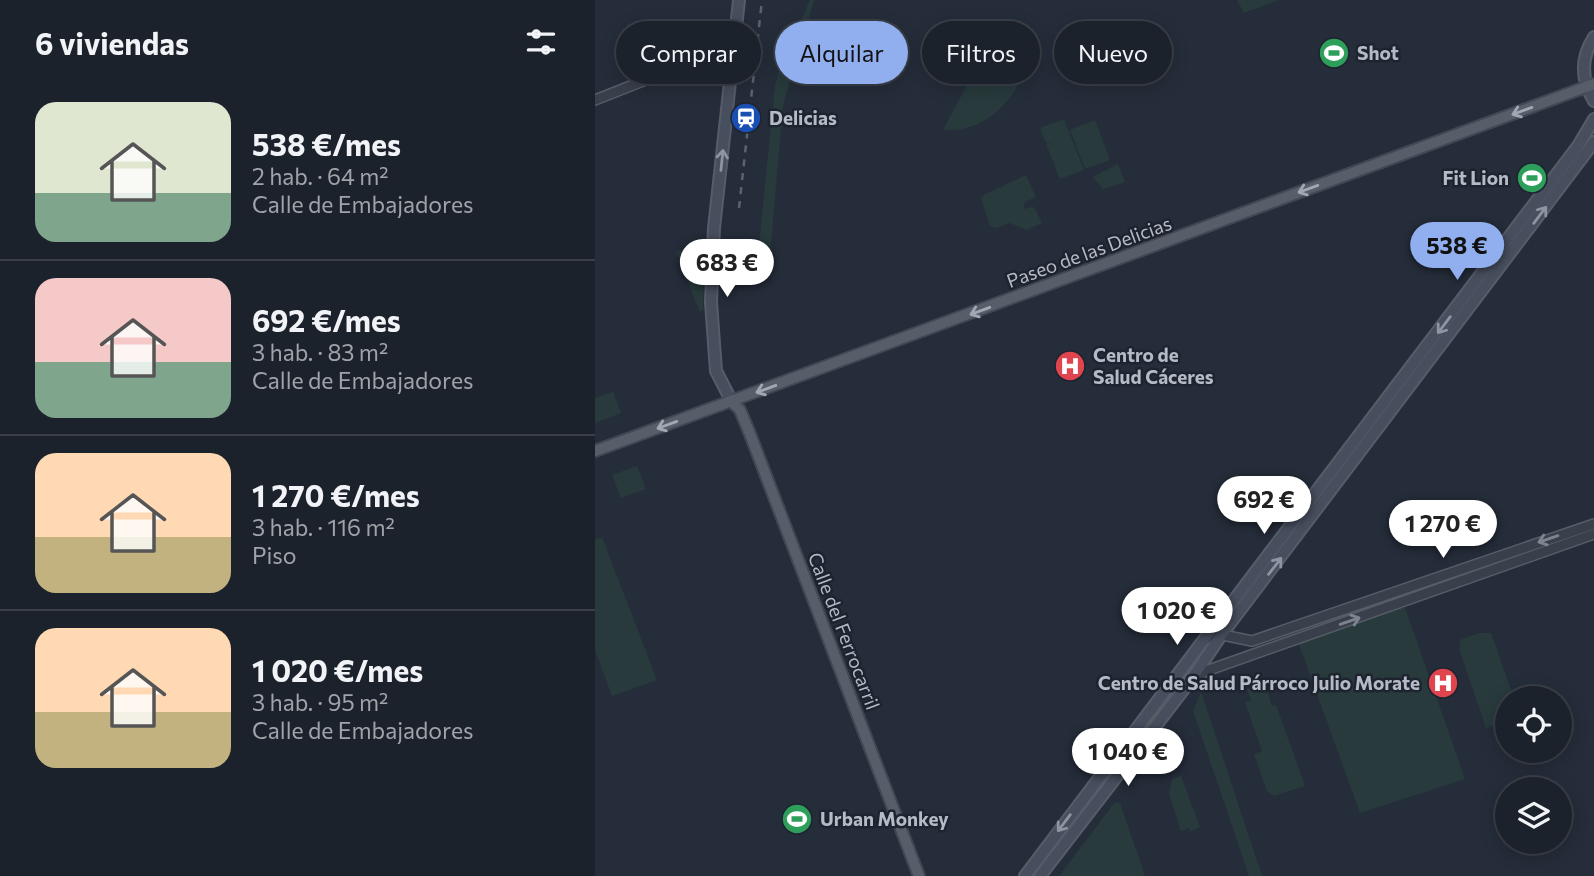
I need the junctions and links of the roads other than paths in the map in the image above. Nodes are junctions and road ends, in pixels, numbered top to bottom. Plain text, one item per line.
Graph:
1 (739, 0) edge
2 (737, 21) edge
3 (1594, 37) edge
4 (635, 84) edge
5 (730, 84) edge
6 (1590, 85) edge
7 (595, 100) edge
8 (1594, 101) edge
9 (1594, 119) edge
10 (1594, 142) edge
11 (731, 402) junction
12 (595, 451) edge
13 (1594, 524) edge
14 (1594, 534) edge
15 (1222, 634) junction
16 (1201, 643) junction
17 (1191, 680) junction
18 (919, 876) edge
19 (1025, 876) edge
20 (1040, 876) edge

1 - 2 main road
3 - 6 main road
4 - 7 street
11 -> 5 main road
6 - 8 main road
6 -> 11 main road, Paseo de las Delicias
9 -> 16 main road
15 -> 10 main road
11 -> 12 main road, Paseo de las Delicias
11 - 18 main road, Calle del Ferrocarril
13 -> 15 street
17 -> 14 street
15 - 16 street
15 - 17 main road
16 -> 19 main road
17 - 20 main road

